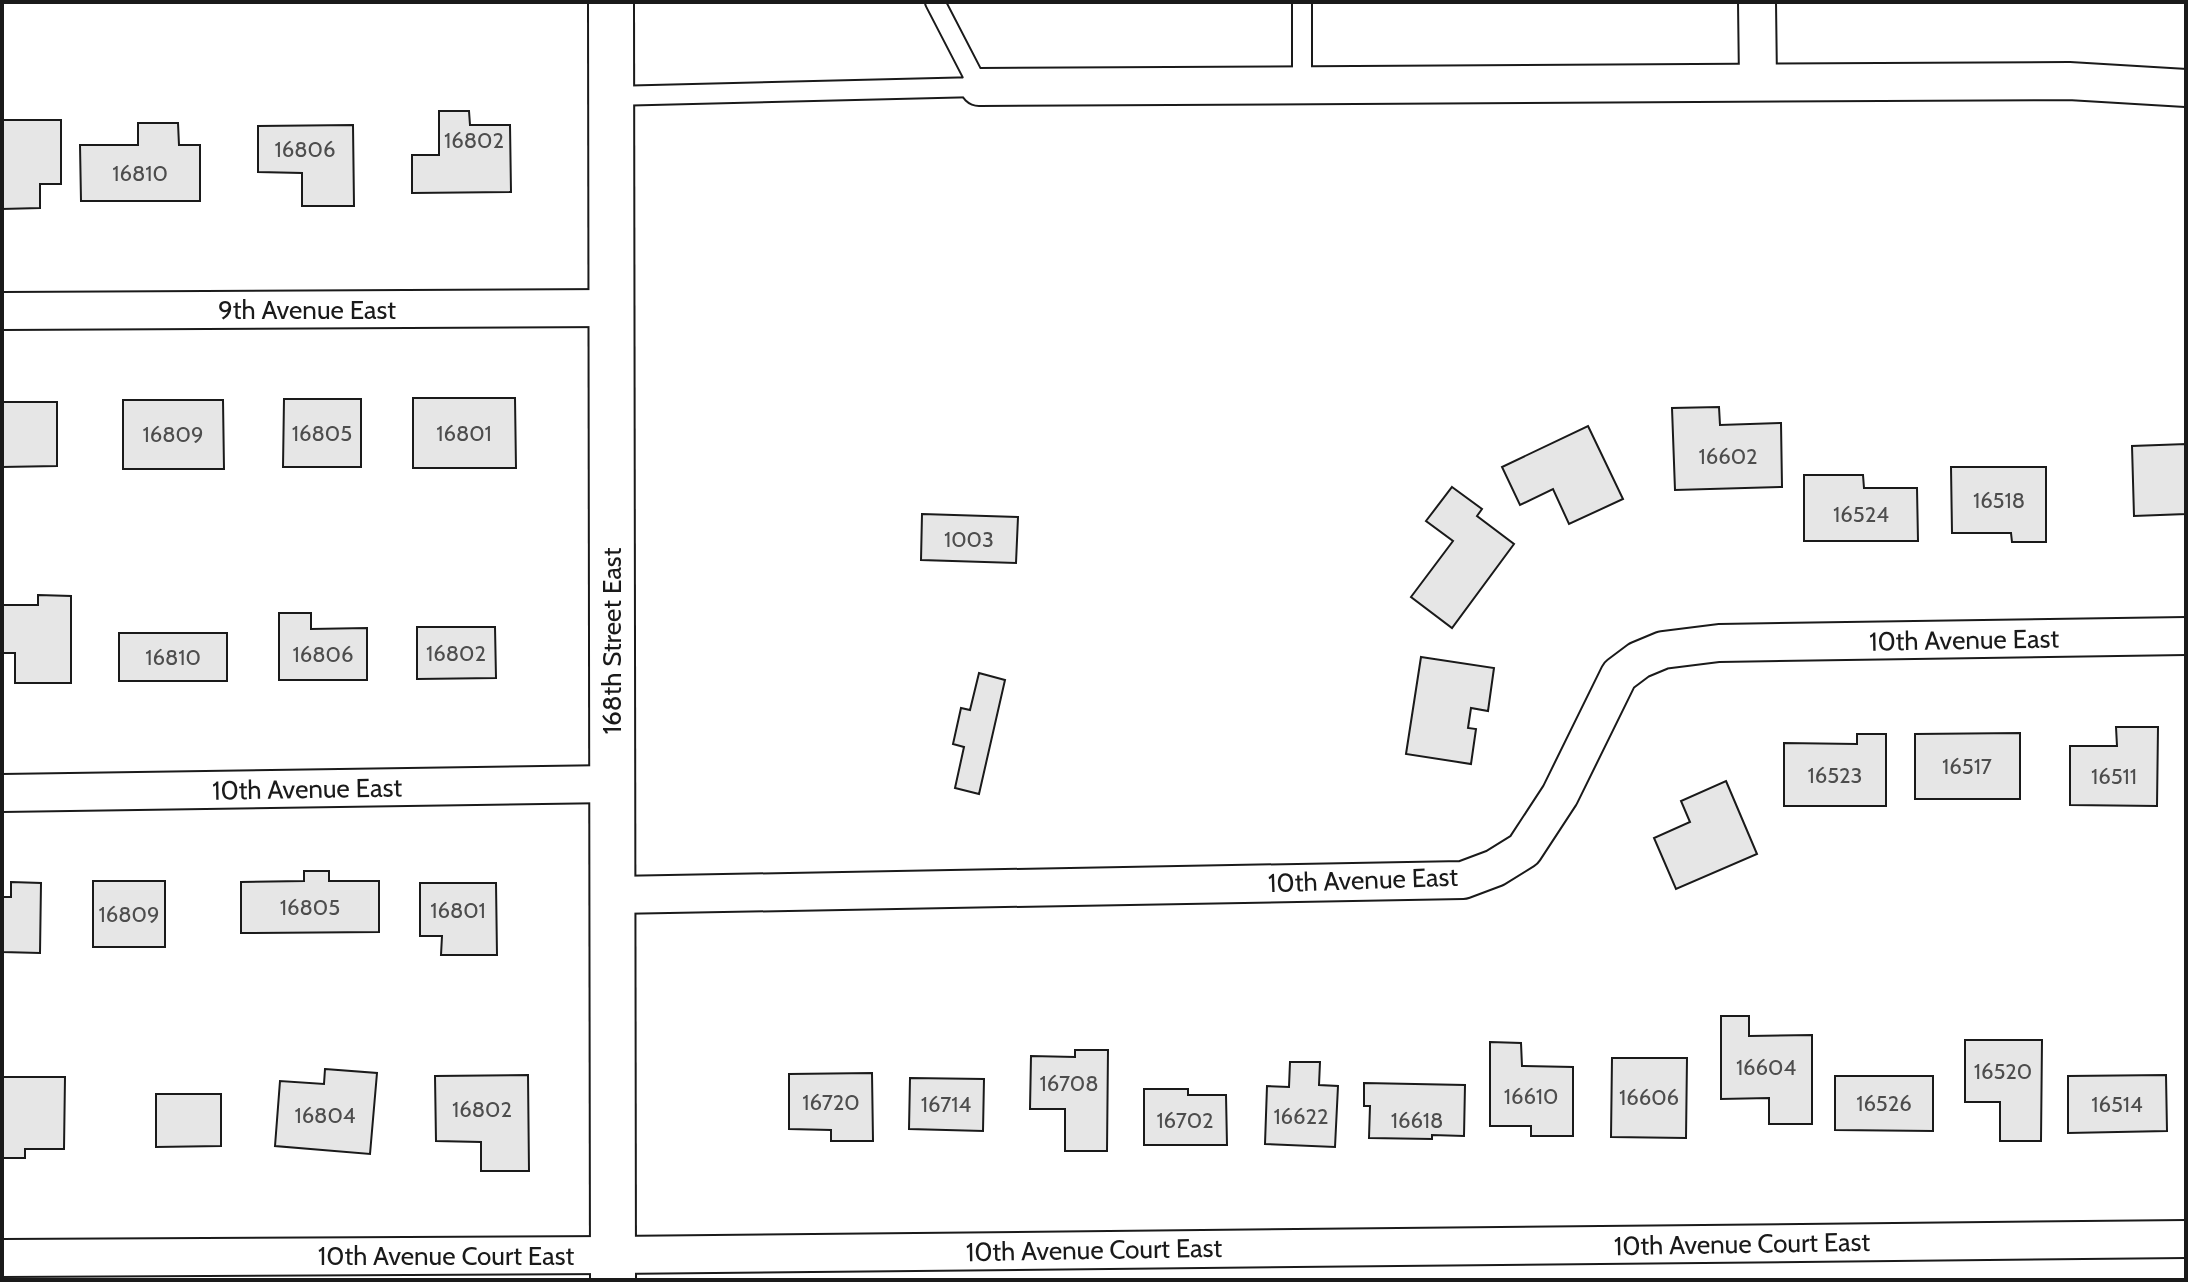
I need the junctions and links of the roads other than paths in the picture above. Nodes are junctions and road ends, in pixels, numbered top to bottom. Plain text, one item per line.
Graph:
1 (611, 2) edge
2 (935, 2) edge
3 (1302, 2) edge
4 (1757, 2) edge
5 (1758, 81) junction
6 (1302, 84) junction
7 (979, 87) junction
8 (2186, 88) edge
9 (611, 96) junction
10 (612, 308) junction
11 (2, 311) edge
12 (2186, 636) edge
13 (612, 784) junction
14 (2, 793) edge
15 (614, 895) junction
16 (2186, 1239) edge
17 (2, 1258) edge
18 (613, 1268) edge

1 - 9 street, 168th Street East
2 - 7 lane
3 - 6 lane
4 - 5 street
5 - 6 street
5 - 8 street
6 - 7 street
7 - 9 lane
9 - 10 street, 168th Street East
10 - 11 street, 9th Avenue East
10 - 13 street, 168th Street East
12 - 15 street, 10th Avenue East
13 - 14 street, 10th Avenue East
13 - 15 street, 168th Street East
15 - 18 street, 168th Street East
16 - 18 street, 10th Avenue Court East
17 - 18 street, 10th Avenue Court East

